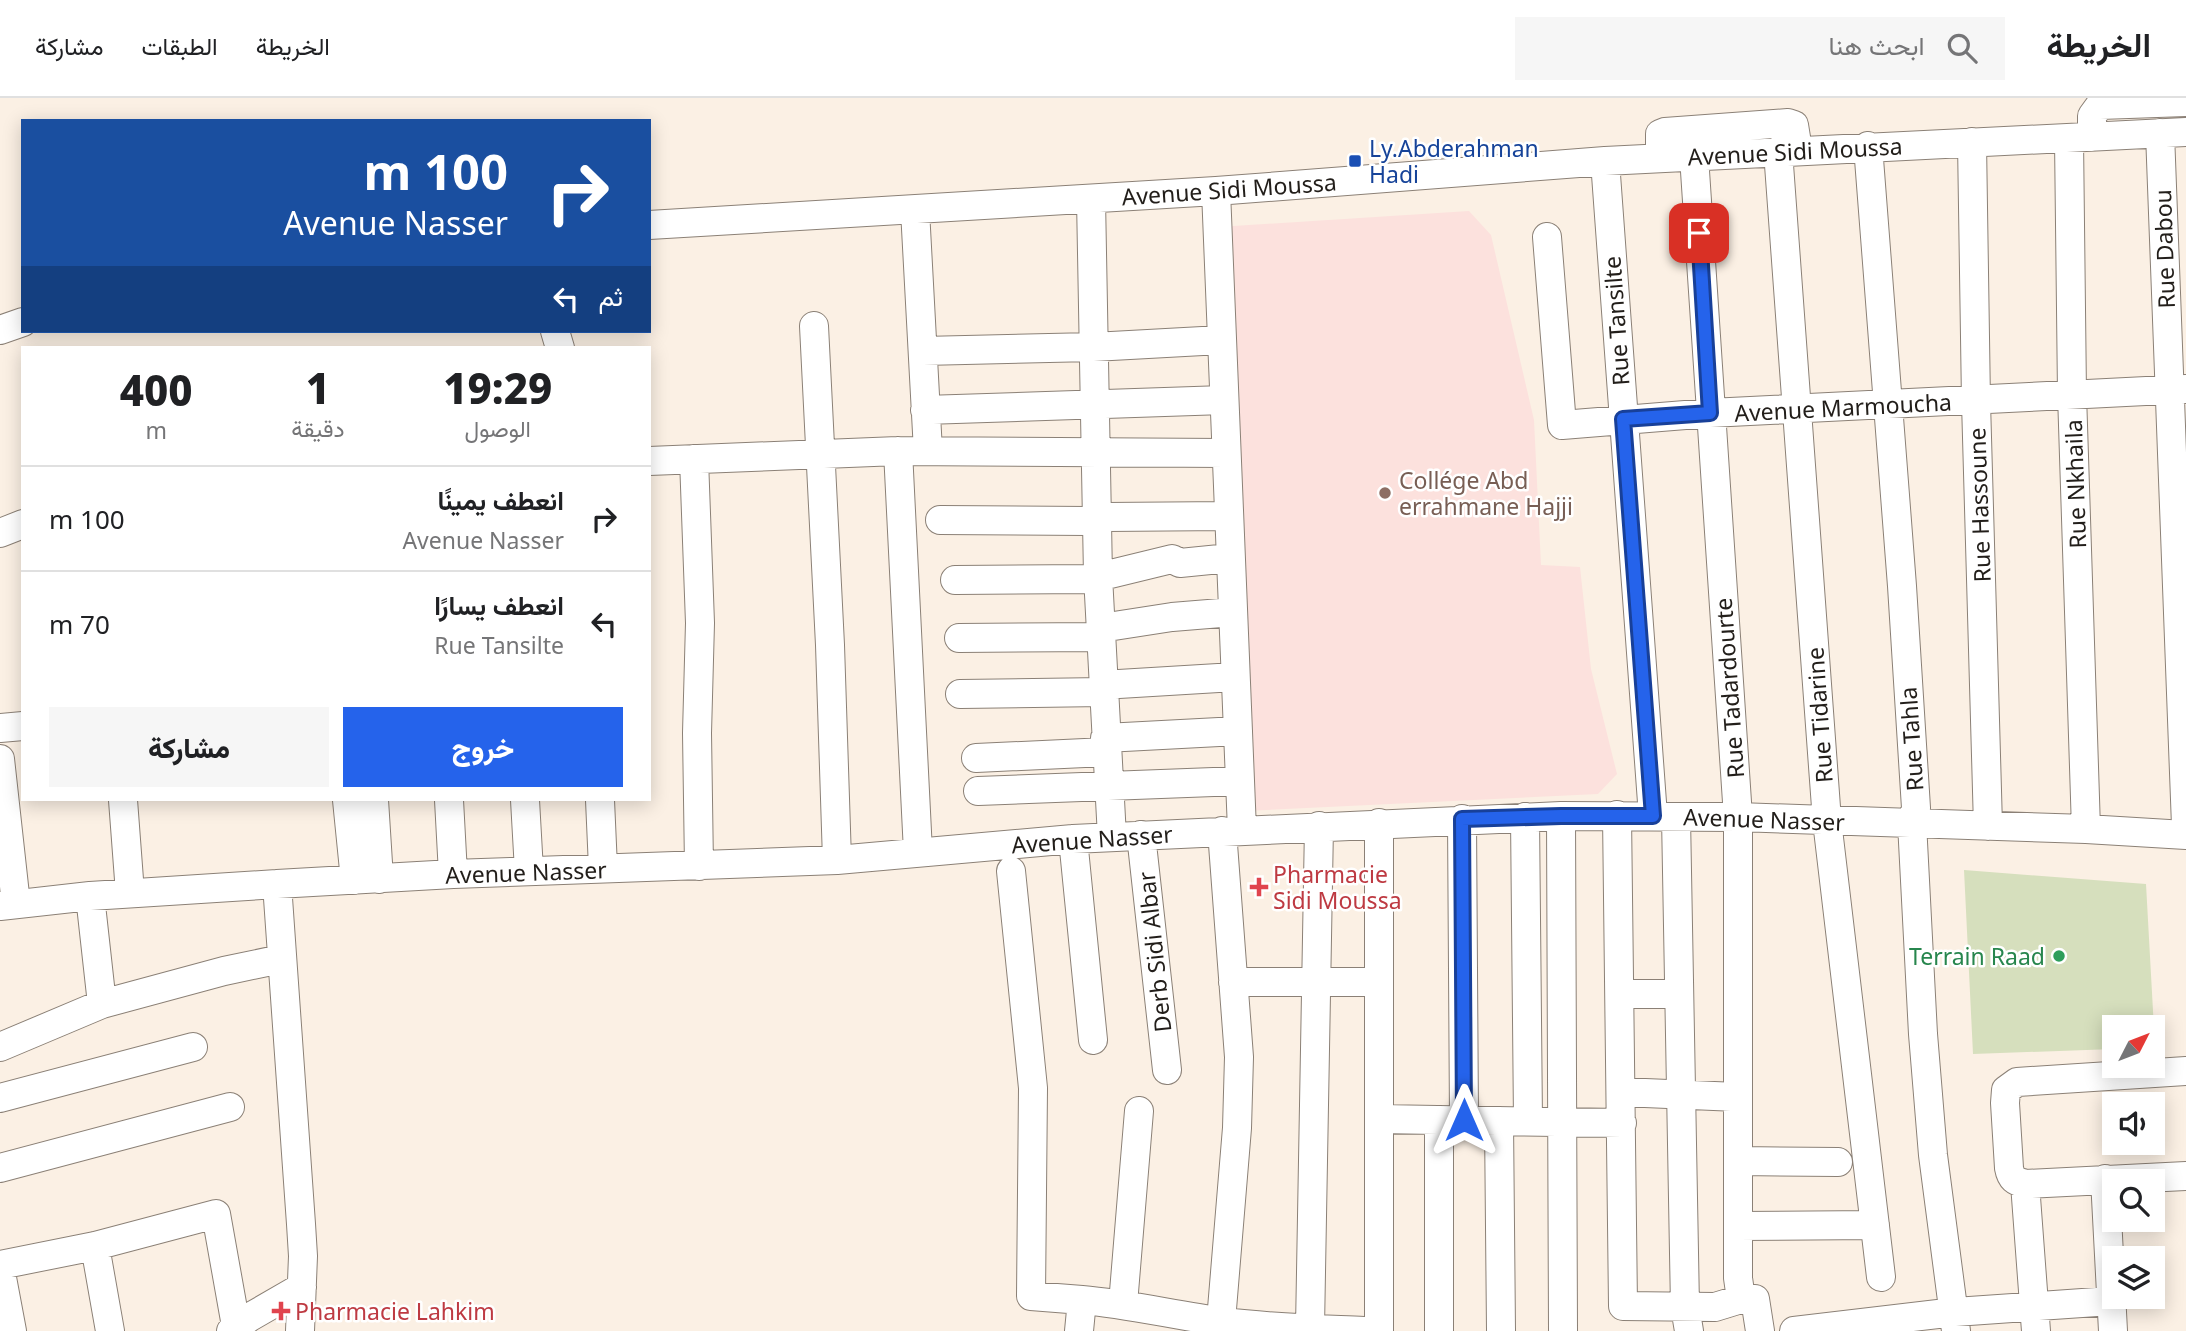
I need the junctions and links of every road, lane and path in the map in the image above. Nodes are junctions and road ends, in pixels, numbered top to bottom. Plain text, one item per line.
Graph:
1 (2186, 102) edge
2 (2173, 132) edge
3 (2081, 138) junction
4 (1972, 142) junction
5 (1868, 146) junction
6 (1788, 151) junction
7 (1694, 156) junction
8 (1660, 158) junction
9 (1605, 161) junction
10 (1216, 191) junction
11 (1091, 199) junction
12 (915, 211) junction
13 (651, 225) edge
14 (1547, 237) dead end
15 (21, 323) edge
16 (814, 326) dead end
17 (0, 330) edge
18 (1221, 340) junction
19 (1093, 346) junction
20 (923, 351) junction
21 (2177, 389) edge
22 (2072, 394) junction
23 (1224, 400) junction
24 (1976, 401) junction
25 (1887, 404) junction
26 (1096, 405) junction
27 (1797, 409) junction
28 (925, 410) junction
29 (1710, 413) junction
30 (1623, 419) junction
31 (898, 451) junction
32 (928, 451) junction
33 (1097, 452) junction
34 (1226, 453) junction
35 (821, 455) junction
36 (694, 459) junction
37 (651, 461) edge
38 (1228, 516) junction
39 (1098, 519) junction
40 (940, 520) dead end
41 (21, 525) edge
42 (0, 533) edge
43 (1230, 558) junction
44 (1098, 576) junction
45 (955, 580) dead end
46 (1233, 612) junction
47 (1101, 632) junction
48 (959, 638) dead end
49 (1235, 677) junction
50 (1102, 689) junction
51 (960, 694) dead end
52 (21, 726) edge
53 (0, 728) edge
54 (1238, 731) junction
55 (1106, 745) junction
56 (976, 758) dead end
57 (0, 759) edge
58 (1240, 781) junction
59 (1108, 787) junction
60 (978, 791) dead end
61 (123, 801) edge
62 (346, 801) edge
63 (374, 801) edge
64 (449, 801) edge
65 (525, 801) edge
66 (600, 801) edge
67 (1618, 815) junction
68 (1561, 816) junction
69 (1665, 816) junction
70 (1525, 817) junction
71 (1738, 817) junction
72 (1462, 819) junction
73 (1827, 821) junction
74 (1379, 823) junction
75 (1912, 823) junction
76 (1319, 826) junction
77 (1988, 826) junction
78 (2186, 826) edge
79 (2086, 829) junction
80 (1232, 831) junction
81 (1141, 835) junction
82 (2186, 835) edge
83 (1112, 837) junction
84 (1073, 839) junction
85 (918, 852) junction
86 (837, 860) junction
87 (1010, 860) junction
88 (699, 866) junction
89 (603, 868) junction
90 (529, 871) junction
91 (453, 874) junction
92 (367, 879) junction
93 (277, 884) junction
94 (130, 893) junction
95 (90, 896) junction
96 (8, 905) edge
97 (281, 959) junction
98 (1233, 982) junction
99 (1315, 982) junction
100 (1378, 982) junction
101 (1621, 994) junction
102 (1679, 994) junction
103 (102, 1004) junction
104 (1093, 1040) dead end
105 (193, 1047) dead end
106 (0, 1048) edge
107 (1167, 1070) dead end
108 (2186, 1072) edge
109 (1622, 1092) junction
110 (1681, 1095) junction
111 (1737, 1097) junction
112 (0, 1098) edge
113 (230, 1107) dead end
114 (1139, 1111) dead end
115 (1379, 1118) junction
116 (1452, 1120) junction
117 (1499, 1121) junction
118 (1528, 1121) junction
119 (1563, 1121) junction
120 (1622, 1123) junction
121 (1738, 1161) junction
122 (1838, 1162) dead end
123 (0, 1168) edge
124 (2186, 1176) edge
125 (2165, 1177) edge
126 (2102, 1179) edge
127 (2025, 1184) junction
128 (1875, 1225) junction
129 (1738, 1226) junction
130 (95, 1246) junction
131 (1, 1273) edge
132 (1881, 1277) dead end
133 (302, 1287) junction
134 (1741, 1299) junction
135 (1082, 1300) junction
136 (2102, 1303) edge
137 (1123, 1304) junction
138 (2111, 1309) edge
139 (2035, 1318) edge
140 (1687, 1319) edge
141 (1222, 1321) junction
142 (1956, 1322) edge
143 (1310, 1328) junction
144 (233, 1329) edge
145 (1272, 1329) edge
146 (12, 1331) edge
147 (110, 1331) edge
148 (300, 1331) edge
149 (1079, 1331) edge
150 (1346, 1331) edge
151 (1364, 1331) edge
152 (1379, 1331) edge
153 (1439, 1331) edge
154 (1501, 1331) edge
155 (1563, 1331) edge
156 (1760, 1331) edge
157 (1794, 1331) edge
158 (2113, 1331) edge

1 - 3 street, Rue Nkhaila
2 - 3 street, Avenue Sidi Moussa
2 - 21 street, Rue Dabou
3 - 4 street, Avenue Sidi Moussa
3 - 22 street, Rue Nkhaila
4 - 5 street, Avenue Sidi Moussa
4 - 24 street, Rue Hassoune
5 - 6 street, Avenue Sidi Moussa
5 - 25 street, Rue Tahla
6 - 7 street, Avenue Sidi Moussa
6 - 8 street
6 - 27 street, Rue Tidarine
7 - 8 street, Avenue Sidi Moussa
7 - 29 street, Rue Tadardourte
8 - 9 street, Avenue Sidi Moussa
9 - 10 street, Avenue Sidi Moussa
9 - 30 street, Rue Tansilte
10 - 11 street, Avenue Sidi Moussa
10 - 18 street
11 - 12 street, Avenue Sidi Moussa
11 - 19 street
12 - 13 street, Avenue Sidi Moussa
12 - 20 street
14 - 30 street, Avenue Marmoucha
15 - 17 street
16 - 35 street
18 - 19 street
18 - 23 street
19 - 20 street
19 - 26 street
20 - 28 street
21 - 22 street, Avenue Marmoucha
21 - 78 street, Rue Dabou
22 - 24 street, Avenue Marmoucha
22 - 79 street, Rue Nkhaila
23 - 26 street
23 - 34 street
24 - 25 street, Avenue Marmoucha
24 - 77 street, Rue Hassoune
25 - 27 street, Avenue Marmoucha
25 - 75 street, Rue Tahla
26 - 28 street
26 - 33 street
27 - 29 street, Avenue Marmoucha
27 - 73 street, Rue Tidarine
28 - 32 street
29 - 30 street, Avenue Marmoucha
29 - 71 street, Rue Tadardourte
30 - 69 street, Rue Tansilte
31 - 32 street
31 - 35 street
31 - 85 street
32 - 33 street
33 - 34 street
33 - 39 street
34 - 38 street
35 - 36 street
35 - 86 street
36 - 37 street
36 - 88 street
38 - 39 street
38 - 43 street
39 - 40 street
39 - 44 street
41 - 42 street
43 - 44 street
43 - 46 street
44 - 45 street
44 - 47 street
46 - 47 street
46 - 49 street
47 - 48 street
47 - 50 street
49 - 50 street
49 - 54 street
50 - 51 street
50 - 55 street
52 - 53 street
54 - 55 street
54 - 58 street
55 - 56 street
55 - 59 street
57 - 96 street
58 - 59 street
58 - 80 street
59 - 60 street
59 - 83 street
61 - 94 street
62 - 92 street
63 - 92 street
64 - 91 street
65 - 90 street
66 - 89 street
67 - 68 street, Avenue Nasser
67 - 69 street, Avenue Nasser
67 - 101 street
68 - 70 street, Avenue Nasser
68 - 119 street
69 - 71 street, Avenue Nasser
69 - 102 street, Rue Tansilte
70 - 72 street, Avenue Nasser
70 - 118 street
71 - 73 street, Avenue Nasser
71 - 111 street, Rue Tadardourte
72 - 74 street, Avenue Nasser
72 - 116 street
73 - 75 street, Avenue Nasser
73 - 128 street, Rue Tidarine
74 - 76 street, Avenue Nasser
74 - 100 street
75 - 77 street, Avenue Nasser
75 - 142 street, Rue Tahla
76 - 80 street, Avenue Nasser
76 - 99 street
77 - 79 street, Avenue Nasser
79 - 82 street, Avenue Nasser
80 - 81 street, Avenue Nasser
80 - 98 street
81 - 83 street, Avenue Nasser
81 - 107 street, Derb Sidi Albar
83 - 84 street, Avenue Nasser
84 - 87 street, Avenue Nasser
84 - 104 street
85 - 86 street, Avenue Nasser
85 - 87 street, Avenue Nasser
86 - 88 street, Avenue Nasser
87 - 135 street
88 - 89 street, Avenue Nasser
89 - 90 street, Avenue Nasser
90 - 91 street, Avenue Nasser
91 - 92 street, Avenue Nasser
92 - 93 street, Avenue Nasser
93 - 94 street, Avenue Nasser
93 - 97 street
94 - 95 street, Avenue Nasser
95 - 96 street, Avenue Nasser
95 - 103 street
97 - 103 street
97 - 133 street
98 - 99 street
98 - 141 street
99 - 100 street
99 - 143 street
100 - 115 street
101 - 102 street
101 - 109 street
102 - 110 street, Rue Tansilte
103 - 106 street
105 - 112 street
108 - 127 street
109 - 110 street
109 - 120 street
110 - 111 street
110 - 140 street, Rue Tansilte
111 - 121 street, Rue Tadardourte
113 - 123 street
114 - 137 street
115 - 116 street
115 - 152 street
116 - 117 street
116 - 153 street
117 - 118 street
117 - 154 street
118 - 119 street
119 - 120 street
119 - 155 street
120 - 140 street
121 - 122 street
121 - 129 street, Rue Tadardourte
124 - 125 street
126 - 127 street
127 - 139 street
128 - 129 street
128 - 132 street, Rue Tidarine
129 - 134 street, Rue Tadardourte
130 - 131 street
130 - 144 street
130 - 147 street
131 - 146 street
133 - 144 street
133 - 148 street
134 - 140 street
134 - 156 street
135 - 137 street
135 - 149 street
136 - 139 street
137 - 141 street
138 - 158 street
139 - 142 street
141 - 145 street
142 - 157 street
143 - 145 street
143 - 150 street
150 - 151 street

